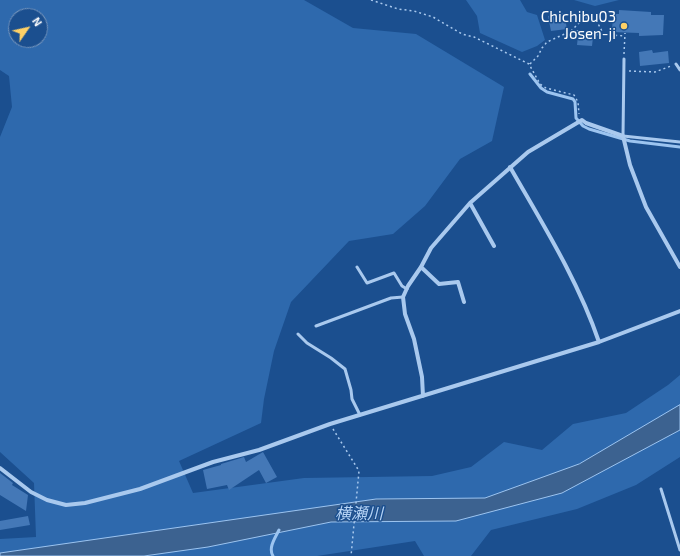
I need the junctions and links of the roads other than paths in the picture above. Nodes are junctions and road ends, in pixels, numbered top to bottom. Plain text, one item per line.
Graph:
1 (624, 59) road end
2 (676, 64) road end
3 (680, 70) edge
4 (623, 136) junction
5 (680, 142) edge
6 (510, 167) junction
7 (470, 203) junction
8 (494, 246) dead end
9 (357, 267) dead end
10 (421, 267) junction
11 (680, 267) edge
12 (407, 289) junction
13 (403, 296) junction
14 (464, 302) dead end
15 (680, 311) edge
16 (316, 326) dead end
17 (298, 334) dead end
18 (599, 342) junction
19 (423, 396) junction
20 (360, 415) junction
21 (0, 468) edge
22 (661, 489) dead end
23 (680, 550) edge

1 - 4 lane
2 - 3 lane
4 - 5 lane
4 - 6 street
4 - 11 street
6 - 7 street
6 - 18 street
7 - 8 street
7 - 10 street
9 - 12 lane
10 - 12 street
10 - 14 street
12 - 13 street
13 - 16 lane
13 - 19 street
15 - 18 street
17 - 20 lane
18 - 19 street
19 - 20 street
20 - 21 street
22 - 23 lane

